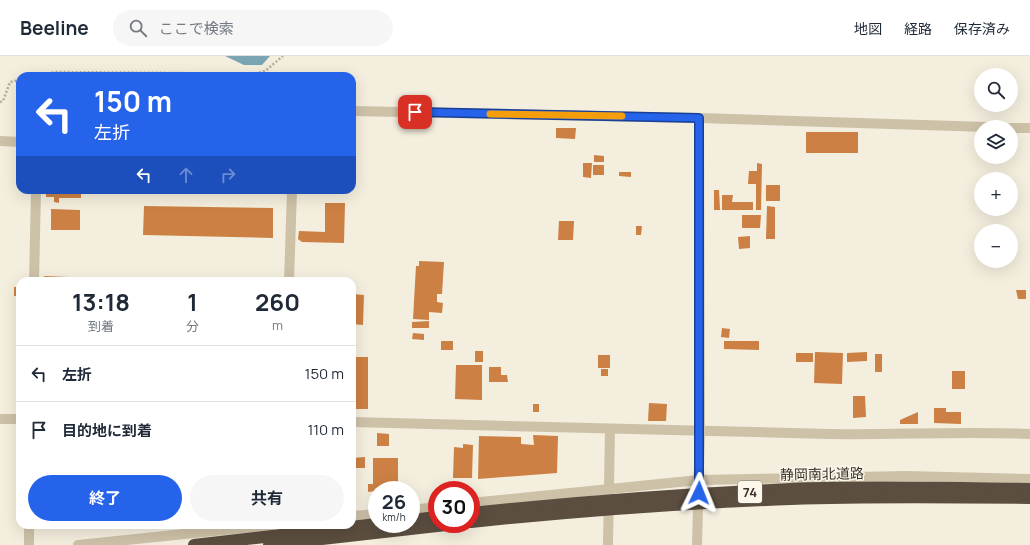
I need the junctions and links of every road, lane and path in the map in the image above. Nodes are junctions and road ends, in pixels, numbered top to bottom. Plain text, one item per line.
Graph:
1 (283, 56) edge
2 (55, 72) edge
3 (181, 72) edge
4 (261, 72) edge
5 (16, 81) edge
6 (0, 102) edge
7 (356, 111) edge
8 (699, 118) junction
9 (974, 127) edge
10 (1018, 128) edge
11 (1030, 128) edge
12 (0, 141) edge
13 (16, 142) edge
14 (36, 194) edge
15 (292, 194) edge
16 (34, 277) edge
17 (289, 277) edge
18 (0, 419) edge
19 (16, 419) edge
20 (356, 422) edge
21 (610, 429) junction
22 (700, 432) junction
23 (1030, 434) edge
24 (1030, 479) edge
25 (699, 480) junction
26 (610, 488) junction
27 (1030, 489) edge
28 (1030, 498) edge
29 (480, 503) edge
30 (480, 513) edge
31 (368, 515) edge
32 (356, 516) edge
33 (480, 521) edge
34 (368, 525) edge
35 (356, 526) edge
36 (428, 527) edge
37 (29, 529) edge
38 (233, 529) edge
39 (283, 529) edge
40 (333, 529) edge
41 (29, 545) edge
42 (78, 545) edge
43 (194, 545) edge
44 (268, 545) edge
45 (283, 545) edge
46 (608, 545) edge
47 (697, 545) edge

1 - 4 path
2 - 3 path
5 - 6 path
7 - 8 street
8 - 9 street
8 - 22 street
10 - 11 street
12 - 13 street
14 - 16 street
15 - 17 street
18 - 19 street
20 - 21 street
21 - 22 street
21 - 26 street
22 - 23 street
22 - 25 street
24 - 25 street
25 - 26 street
25 - 47 street
26 - 29 street
26 - 46 street
27 - 30 highway, 静岡南北道路 / 74, bridge
28 - 33 highway, 静岡南北道路 / 74, bridge
31 - 32 street
34 - 35 highway, bridge
36 - 44 highway, bridge
37 - 41 street
38 - 42 street
39 - 45 street
40 - 43 highway, bridge

